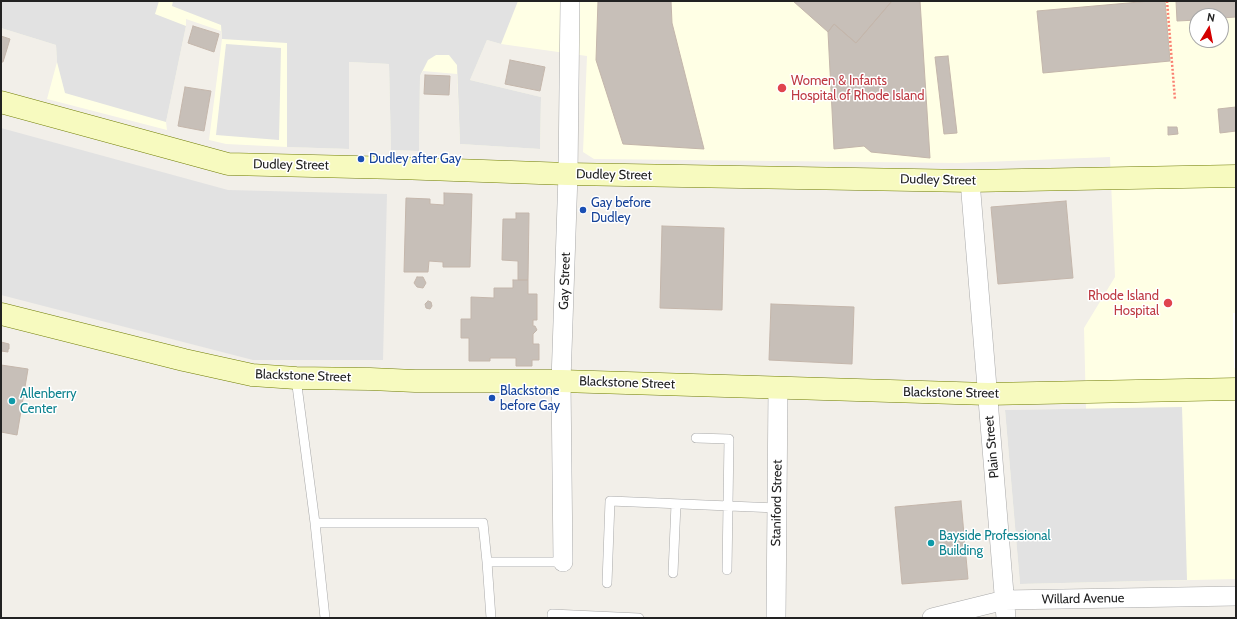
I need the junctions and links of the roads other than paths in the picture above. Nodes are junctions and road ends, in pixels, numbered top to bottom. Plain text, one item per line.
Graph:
1 (570, 1) edge
2 (1, 102) edge
3 (568, 174) junction
4 (1236, 176) edge
5 (970, 181) junction
6 (1, 314) edge
7 (296, 378) junction
8 (561, 381) junction
9 (778, 388) junction
10 (1236, 389) edge
11 (988, 394) junction
12 (696, 438) dead end
13 (676, 504) junction
14 (728, 506) junction
15 (777, 508) junction
16 (315, 523) junction
17 (487, 562) junction
18 (562, 562) joint
19 (727, 570) dead end
20 (673, 573) dead end
21 (606, 583) dead end
22 (1236, 596) edge
23 (1005, 609) edge
24 (325, 618) edge
25 (492, 618) edge
26 (552, 618) edge
27 (639, 618) edge
28 (776, 618) edge
29 (932, 618) edge

1 - 3 street, Gay Street
2 - 3 street, Dudley Street
3 - 5 street, Dudley Street
3 - 8 street, Gay Street
4 - 5 street, Dudley Street
5 - 11 street, Plain Street
6 - 7 street, Blackstone Street
7 - 8 street, Blackstone Street
7 - 16 lane
8 - 9 street, Blackstone Street
8 - 18 street, Gay Street
9 - 11 street, Blackstone Street
9 - 15 street, Staniford Street
10 - 11 street, Blackstone Street
11 - 23 street, Plain Street
12 - 14 lane
13 - 14 lane
13 - 20 lane
13 - 21 lane
14 - 15 lane
14 - 19 lane
15 - 28 street, Staniford Street
16 - 17 lane
16 - 24 lane
17 - 18 lane
17 - 25 lane
22 - 23 street, Willard Avenue
23 - 29 street, Willard Avenue
26 - 27 lane

